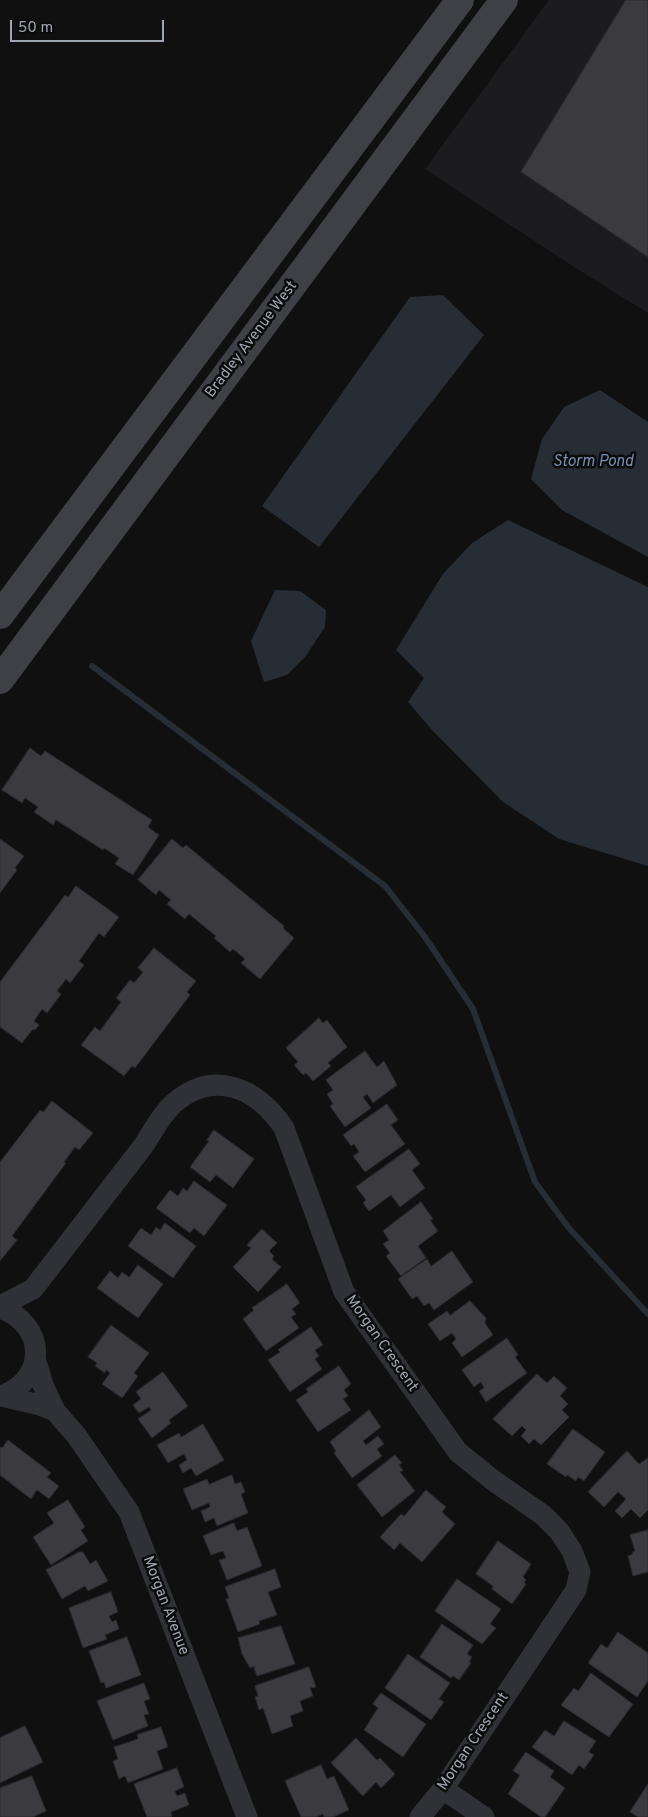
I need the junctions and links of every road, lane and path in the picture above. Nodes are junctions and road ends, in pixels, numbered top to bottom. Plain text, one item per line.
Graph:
1 (460, 0) edge
2 (504, 0) edge
3 (0, 614) edge
4 (0, 680) edge
5 (33, 1289) junction
6 (0, 1307) edge
7 (32, 1334) junction
8 (36, 1358) junction
9 (1, 1396) edge
10 (55, 1411) junction
11 (443, 1789) junction
12 (247, 1817) edge
13 (420, 1817) edge
14 (484, 1817) edge

1 - 3 main road
2 - 4 main road, Bradley Avenue West
5 - 6 street, Morgan Crescent
5 - 7 street
5 - 11 street, Morgan Crescent
6 - 7 street
7 - 8 street, Morgan Avenue
8 - 9 street
8 - 10 street, Morgan Avenue
9 - 10 street
10 - 12 street, Morgan Avenue
11 - 13 street, Morgan Crescent
11 - 14 street

